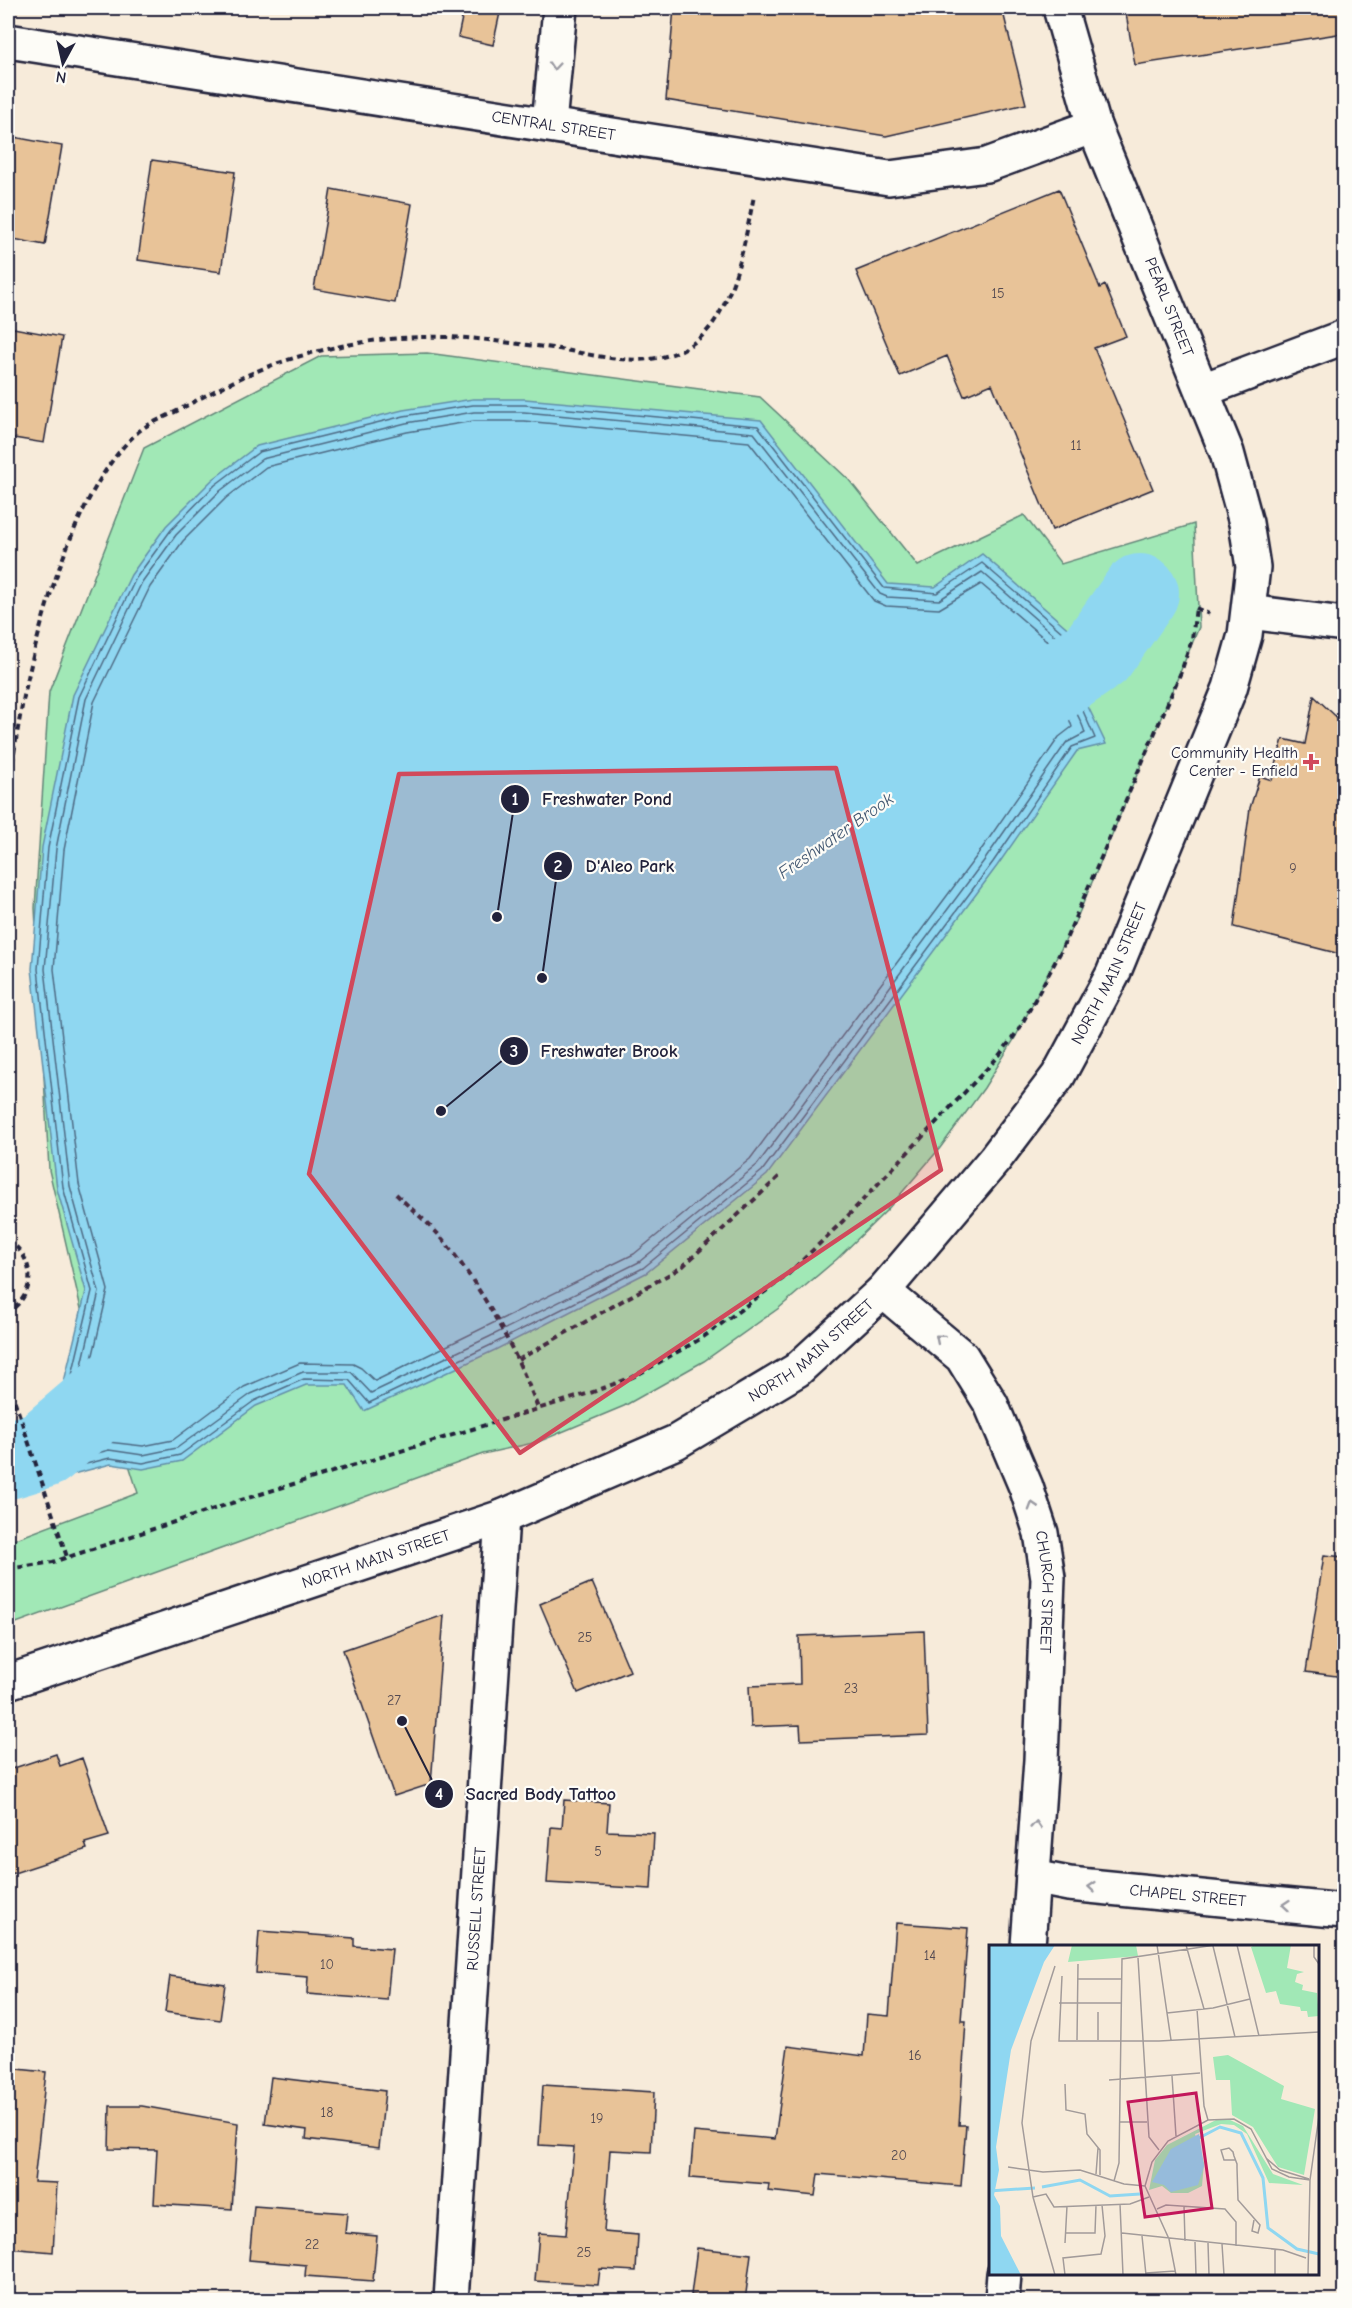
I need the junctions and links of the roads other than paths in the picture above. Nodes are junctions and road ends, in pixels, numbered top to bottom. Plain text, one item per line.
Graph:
1 (560, 8) edge
2 (1060, 8) edge
3 (8, 41) edge
4 (549, 124) junction
5 (1094, 126) junction
6 (1344, 337) edge
7 (1203, 390) junction
8 (1249, 612) junction
9 (1344, 624) edge
10 (883, 1291) junction
11 (502, 1517) junction
12 (8, 1682) edge
13 (1033, 1876) junction
14 (1344, 1911) edge
15 (1028, 1945) edge
16 (1004, 2275) edge
17 (451, 2301) edge
18 (1002, 2301) edge

1 -> 4 street
2 - 5 street, PEARL STREET
3 - 4 street, CENTRAL STREET
4 - 5 street, CENTRAL STREET
5 - 7 street, PEARL STREET
6 - 7 street
7 - 8 street, PEARL STREET
8 - 9 street
8 - 10 street, NORTH MAIN STREET
10 - 11 street, NORTH MAIN STREET
13 -> 10 street, CHURCH STREET
11 - 12 street, NORTH MAIN STREET
11 - 17 street, RUSSELL STREET
14 -> 13 street, CHAPEL STREET
13 - 15 street, CHURCH STREET
16 - 18 street

